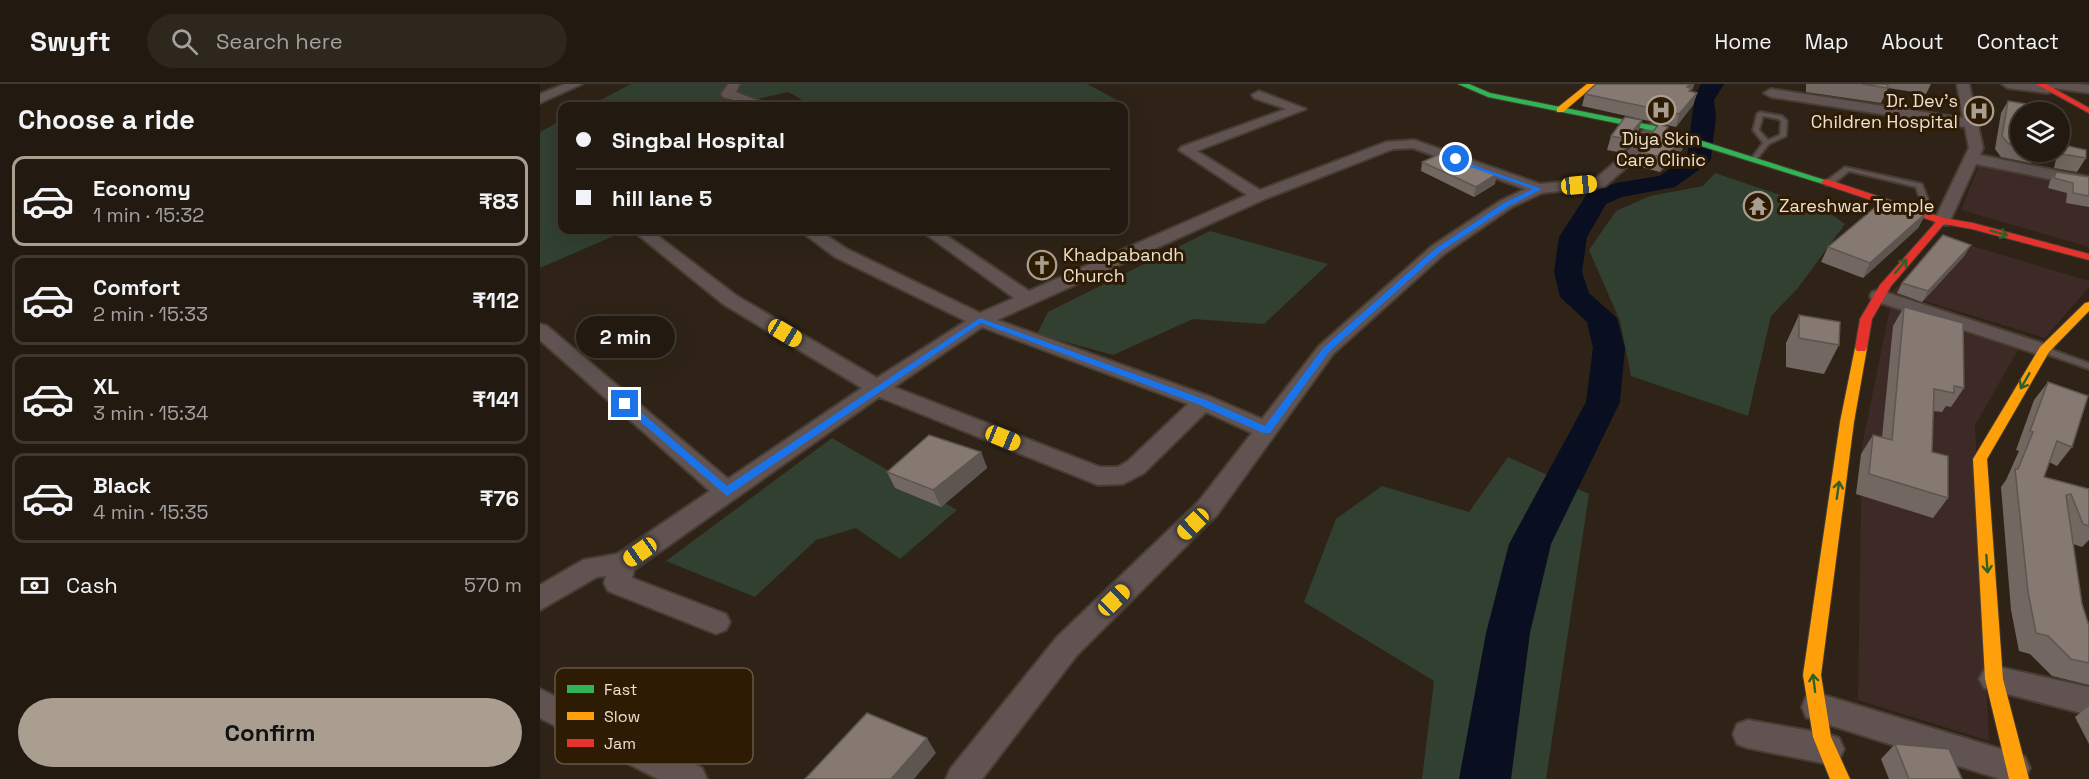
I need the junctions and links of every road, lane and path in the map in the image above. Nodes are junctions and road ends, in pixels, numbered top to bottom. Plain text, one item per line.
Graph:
1 (576, 84) edge
2 (734, 84) edge
3 (1462, 84) edge
4 (1592, 84) edge
5 (1963, 84) edge
6 (2008, 84) edge
7 (2047, 86) edge
8 (2089, 89) edge
9 (1771, 93) dead end
10 (1259, 95) dead end
11 (540, 99) edge
12 (753, 102) edge
13 (2085, 108) edge
14 (1560, 110) junction
15 (1972, 124) junction
16 (1660, 131) junction
17 (1767, 142) junction
18 (1971, 158) junction
19 (1754, 159) junction
20 (2089, 182) edge
21 (1829, 183) junction
22 (1539, 189) junction
23 (1259, 196) junction
24 (1915, 211) junction
25 (1942, 221) junction
26 (645, 234) edge
27 (813, 234) edge
28 (934, 234) edge
29 (2089, 257) edge
30 (2089, 271) edge
31 (1879, 296) junction
32 (1028, 299) junction
33 (2089, 305) edge
34 (980, 320) junction
35 (540, 330) edge
36 (2044, 350) junction
37 (2089, 366) edge
38 (877, 388) junction
39 (1203, 402) junction
40 (1266, 430) junction
41 (727, 492) junction
42 (622, 564) junction
43 (540, 599) edge
44 (716, 622) dead end
45 (1994, 679) junction
46 (2089, 701) edge
47 (540, 703) edge
48 (1817, 707) junction
49 (555, 710) edge
50 (1748, 734) dead end
51 (1828, 749) junction
52 (662, 764) edge
53 (2017, 773) edge
54 (692, 779) edge
55 (962, 779) edge
56 (1840, 779) edge

1 - 11 street
2 - 12 street
3 - 14 main road
4 - 14 main road
5 - 15 street
6 - 7 street
7 - 8 street
7 - 13 main road
9 - 15 street
10 - 23 street
14 - 16 main road
15 - 18 street
16 - 19 main road
16 - 22 street
17 - 17 lane
17 - 19 lane
18 - 20 street
18 - 25 street
19 - 21 main road
21 - 24 main road
21 - 24 lane
22 - 23 street
22 - 40 street
23 - 32 street
24 - 25 main road
25 -> 29 main road
25 - 30 main road
31 -> 25 main road
26 - 38 street
27 - 34 street
28 - 32 street
31 - 36 street
48 -> 31 main road
32 - 34 street
33 - 36 main road
34 - 38 street
34 - 39 street
35 - 41 street
36 - 37 lane
36 -> 45 main road
38 - 39 street
38 - 41 street
39 - 40 street
40 - 55 street
41 - 42 street
42 - 43 street
42 - 44 street
45 - 46 street
45 - 53 main road
47 - 49 street
48 - 51 main road
48 - 53 street
50 - 51 street
51 - 56 main road
52 - 54 street

